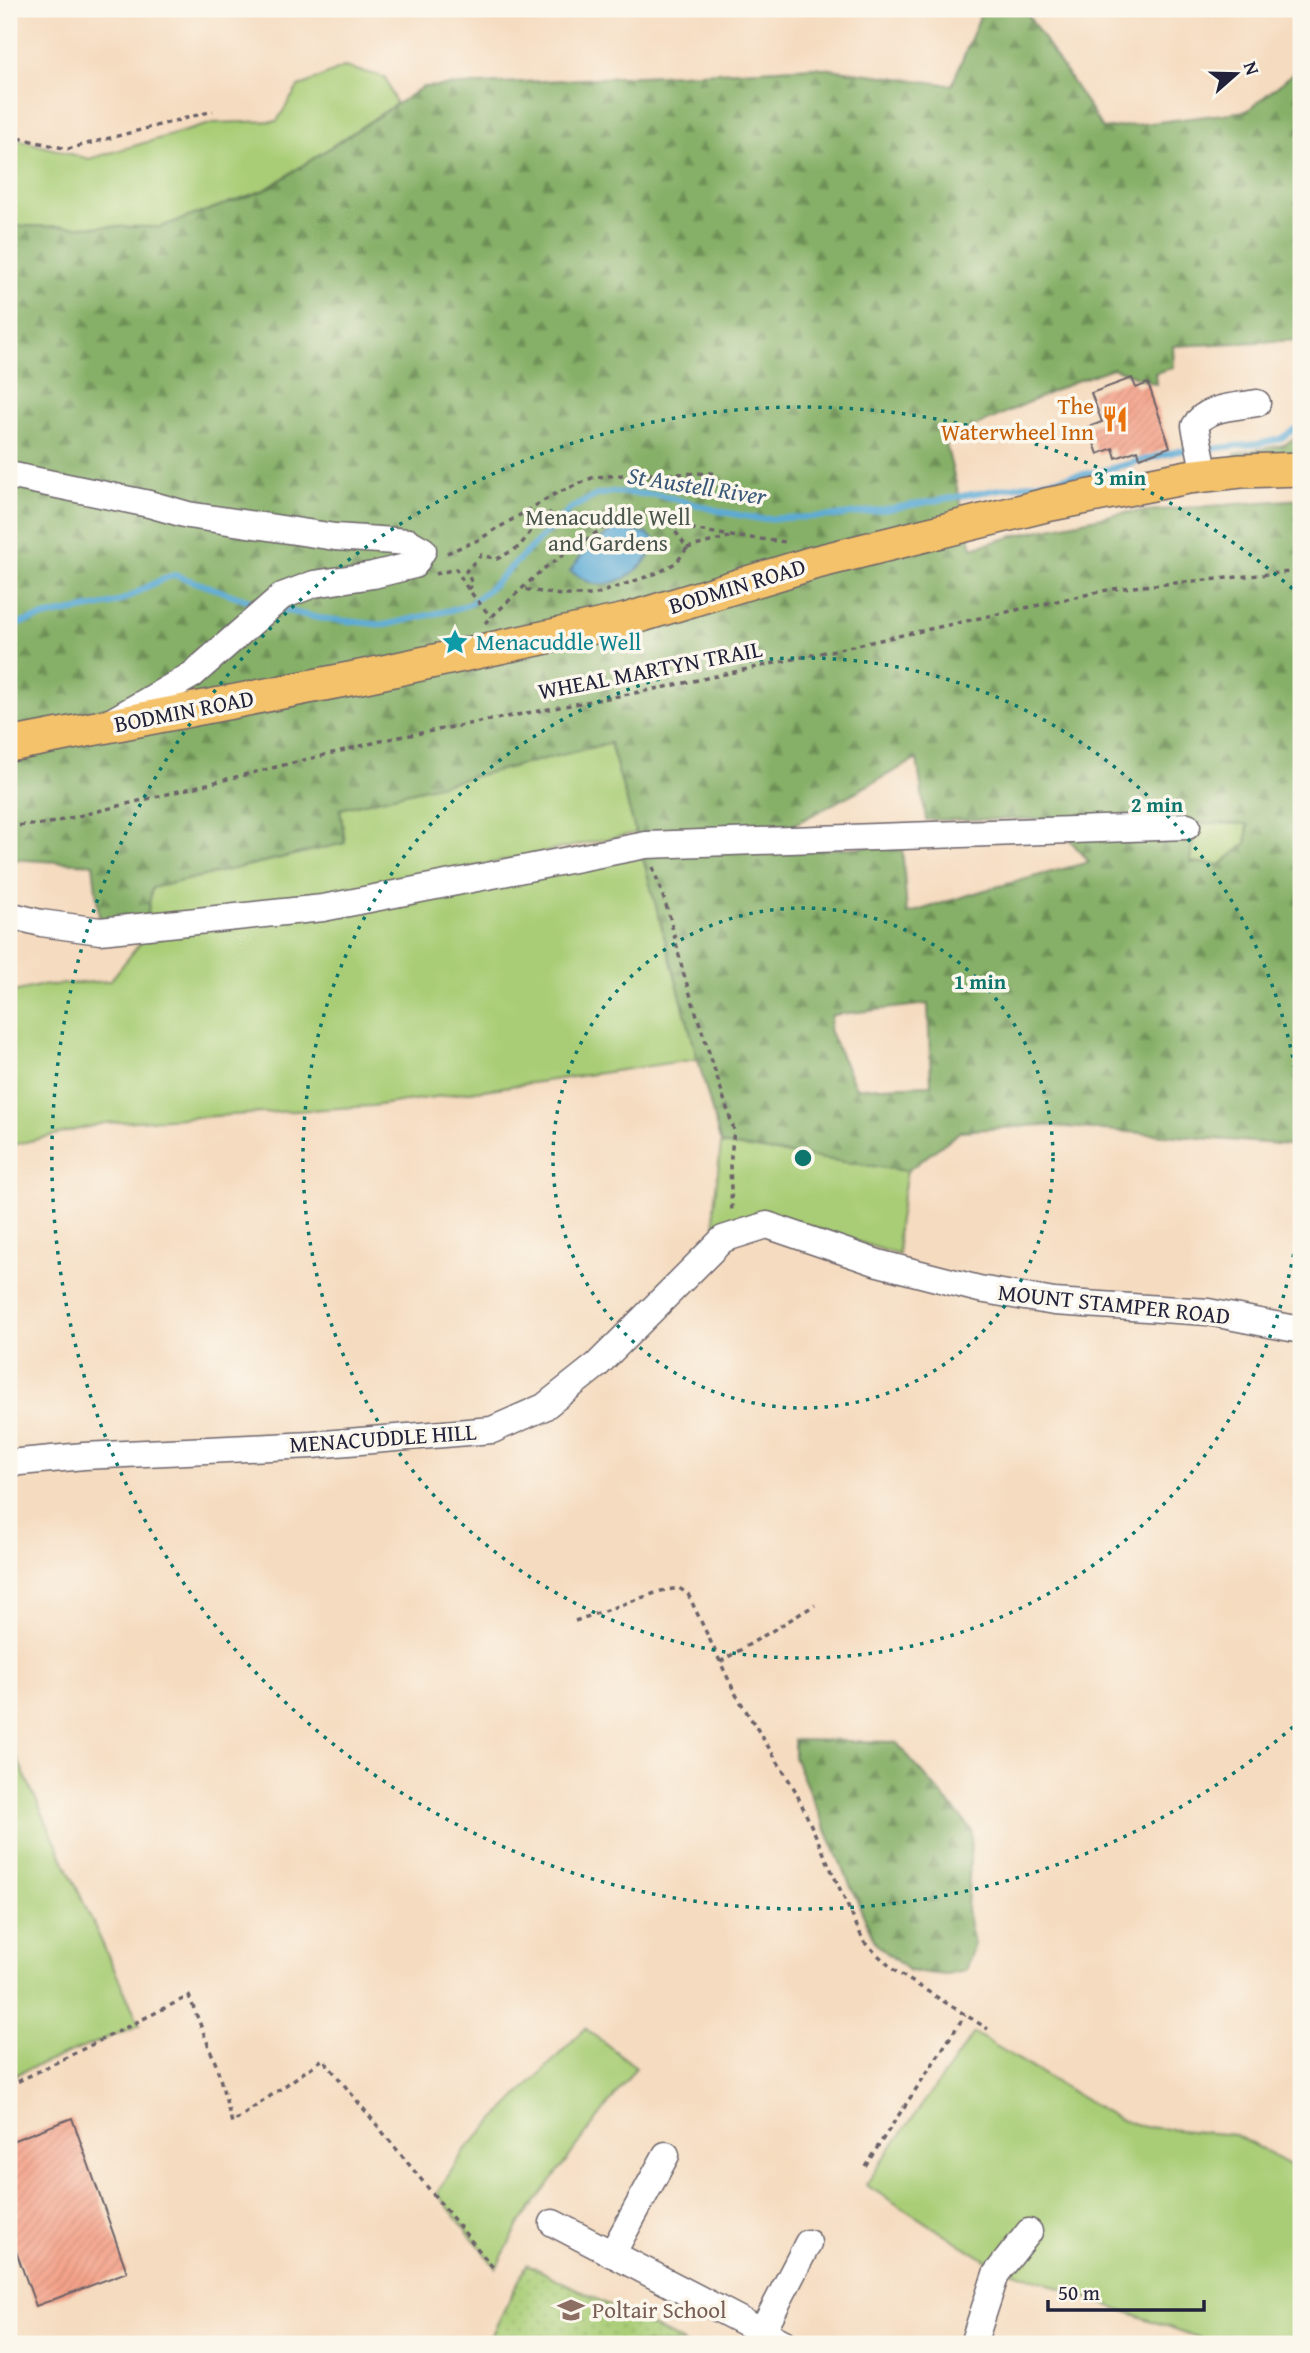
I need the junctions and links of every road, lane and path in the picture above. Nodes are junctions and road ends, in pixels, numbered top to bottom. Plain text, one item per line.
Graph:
1 (213, 111) dead end
2 (9, 136) edge
3 (1257, 403) dead end
4 (1202, 458) junction
5 (1301, 470) edge
6 (713, 473) dead end
7 (9, 475) edge
8 (551, 512) dead end
9 (671, 525) junction
10 (731, 536) junction
11 (789, 543) dead end
12 (687, 548) junction
13 (414, 565) junction
14 (1301, 571) edge
15 (468, 589) dead end
16 (522, 589) junction
17 (472, 594) dead end
18 (101, 727) junction
19 (9, 745) edge
20 (9, 825) edge
21 (1187, 826) dead end
22 (646, 845) junction
23 (9, 915) edge
24 (767, 1225) joint
25 (736, 1235) junction
26 (1301, 1330) edge
27 (9, 1463) edge
28 (815, 1605) dead end
29 (575, 1621) dead end
30 (720, 1662) junction
31 (965, 2015) junction
32 (988, 2029) dead end
33 (9, 2086) edge
34 (666, 2155) dead end
35 (865, 2166) dead end
36 (554, 2223) dead end
37 (1029, 2232) dead end
38 (808, 2243) dead end
39 (612, 2254) junction
40 (495, 2270) dead end
41 (762, 2332) junction
42 (786, 2344) edge
43 (973, 2344) edge

1 - 2 path
3 - 4 street
4 - 5 main road, BODMIN ROAD
4 - 18 main road, BODMIN ROAD
6 - 13 path
7 - 13 street
8 - 15 path
9 - 10 path
9 - 12 path
9 - 16 path
10 - 11 path
10 - 12 path
12 - 16 path
13 - 18 street
14 - 20 path, WHEAL MARTYN TRAIL
16 - 17 path
18 - 19 main road, BODMIN ROAD
21 - 22 street
22 - 23 street
22 - 25 path
24 - 25 street, MENACUDDLE HILL
24 - 26 street, MOUNT STAMPER ROAD
25 - 27 street, MENACUDDLE HILL
28 - 30 path
29 - 30 path
30 - 31 path
31 - 32 path
31 - 35 path
33 - 40 path
34 - 39 street
36 - 39 street
37 - 43 street
38 - 41 street
39 - 41 street
41 - 42 street

